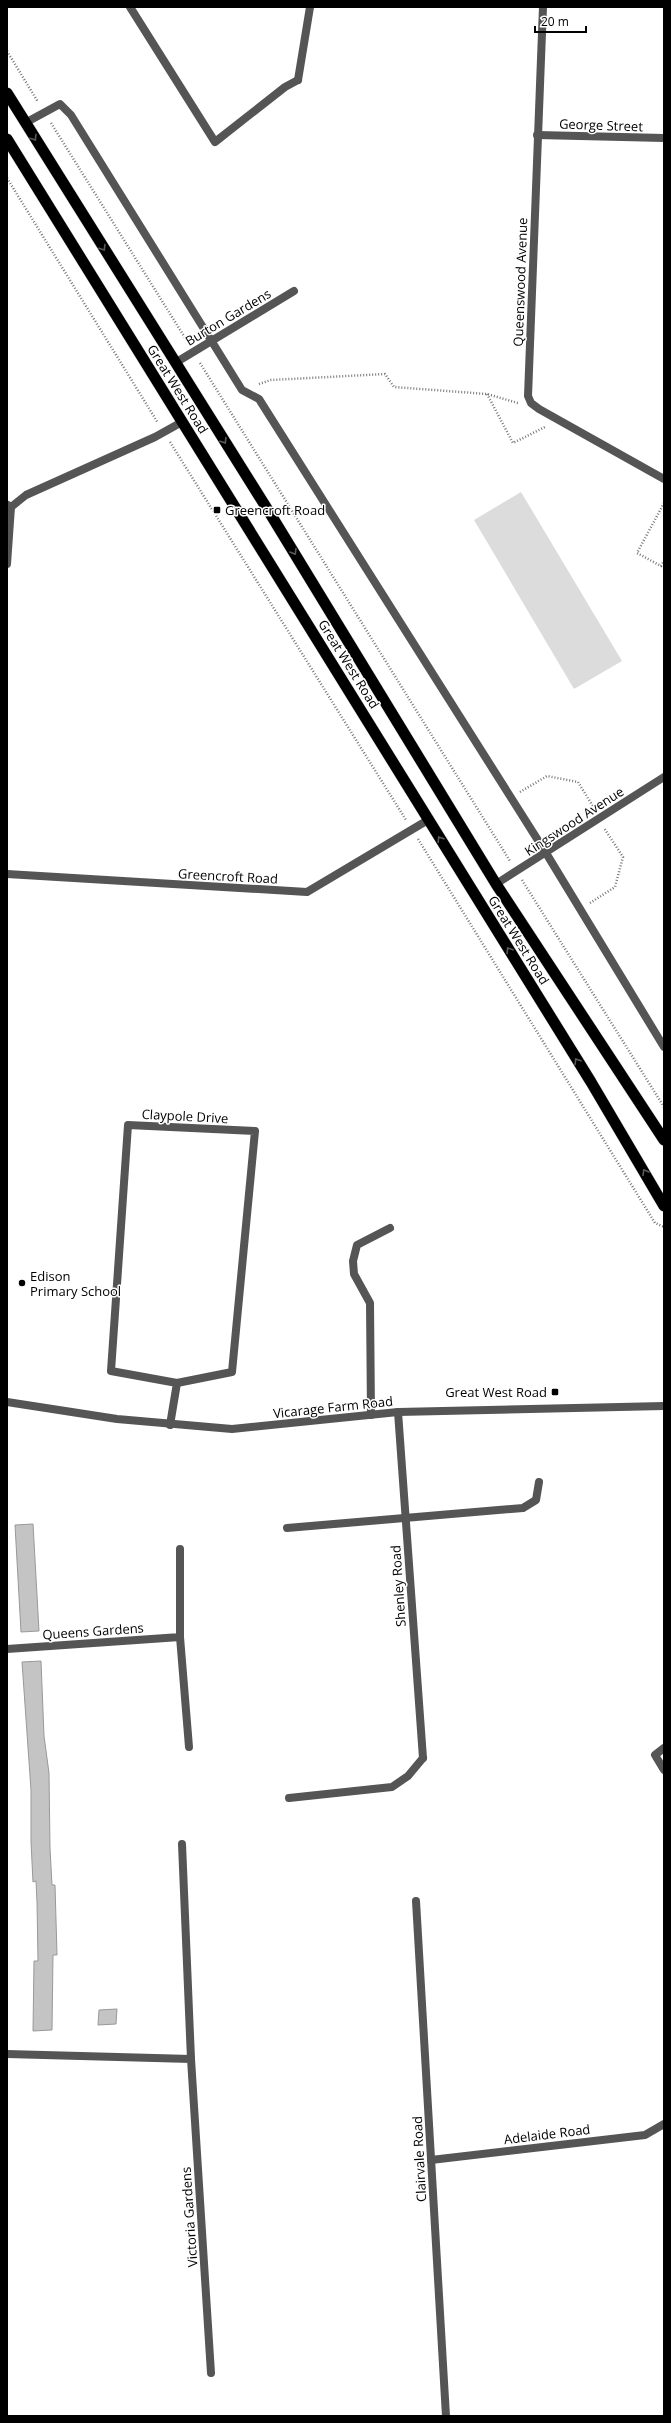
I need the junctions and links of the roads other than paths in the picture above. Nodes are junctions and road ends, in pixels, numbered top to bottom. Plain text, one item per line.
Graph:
1 (130, 7) edge
2 (310, 7) edge
3 (543, 7) edge
4 (7, 93) edge
5 (25, 123) junction
6 (537, 135) junction
7 (664, 138) edge
8 (7, 139) edge
9 (294, 291) dead end
10 (210, 342) junction
11 (175, 363) junction
12 (182, 422) junction
13 (664, 479) edge
14 (9, 506) edge
15 (7, 564) edge
16 (664, 777) edge
17 (428, 820) junction
18 (546, 853) junction
19 (7, 874) edge
20 (496, 884) junction
21 (664, 1047) edge
22 (664, 1140) edge
23 (664, 1206) edge
24 (390, 1228) dead end
25 (177, 1383) junction
26 (7, 1402) edge
27 (664, 1406) edge
28 (664, 1410) edge
29 (398, 1412) junction
30 (371, 1415) junction
31 (170, 1425) junction
32 (539, 1482) dead end
33 (406, 1519) junction
34 (287, 1528) dead end
35 (180, 1549) dead end
36 (180, 1637) junction
37 (7, 1649) edge
38 (189, 1747) dead end
39 (664, 1748) edge
40 (664, 1770) edge
41 (289, 1798) dead end
42 (182, 1844) dead end
43 (416, 1902) dead end
44 (7, 2054) edge
45 (191, 2059) junction
46 (664, 2124) edge
47 (431, 2160) junction
48 (211, 2373) dead end
49 (446, 2416) edge

1 - 2 street
3 - 6 street, Queenswood Avenue
4 - 5 highway, Great West Road
5 - 10 street
5 -> 11 highway, Great West Road
6 - 7 street, George Street
6 - 13 street, Queenswood Avenue
8 - 12 highway, Great West Road
9 - 10 street, Burton Gardens
10 - 11 street, Burton Gardens
10 - 18 street
11 -> 20 highway, Great West Road
12 - 14 street
12 - 17 highway, Great West Road
14 - 15 street
16 - 18 street, Kingswood Avenue
17 - 19 street, Greencroft Road
23 -> 17 highway, Great West Road
18 - 20 street, Kingswood Avenue
18 - 21 street
20 - 22 highway, Great West Road
24 - 30 street
25 - 25 street, Claypole Drive
25 - 31 street
26 - 31 street, Vicarage Farm Road
27 - 28 street
27 - 29 street, Vicarage Farm Road
29 - 30 street, Vicarage Farm Road
29 - 33 street, Shenley Road
30 - 31 street, Vicarage Farm Road
32 - 33 street
33 - 34 street
33 - 41 street, Shenley Road
35 - 36 street
36 - 37 street, Queens Gardens
36 - 38 street
39 - 40 street
42 - 45 street, Victoria Gardens
43 - 47 street, Clairvale Road
44 - 45 street
45 - 48 street, Victoria Gardens
46 - 47 street, Adelaide Road
47 - 49 street, Clairvale Road

